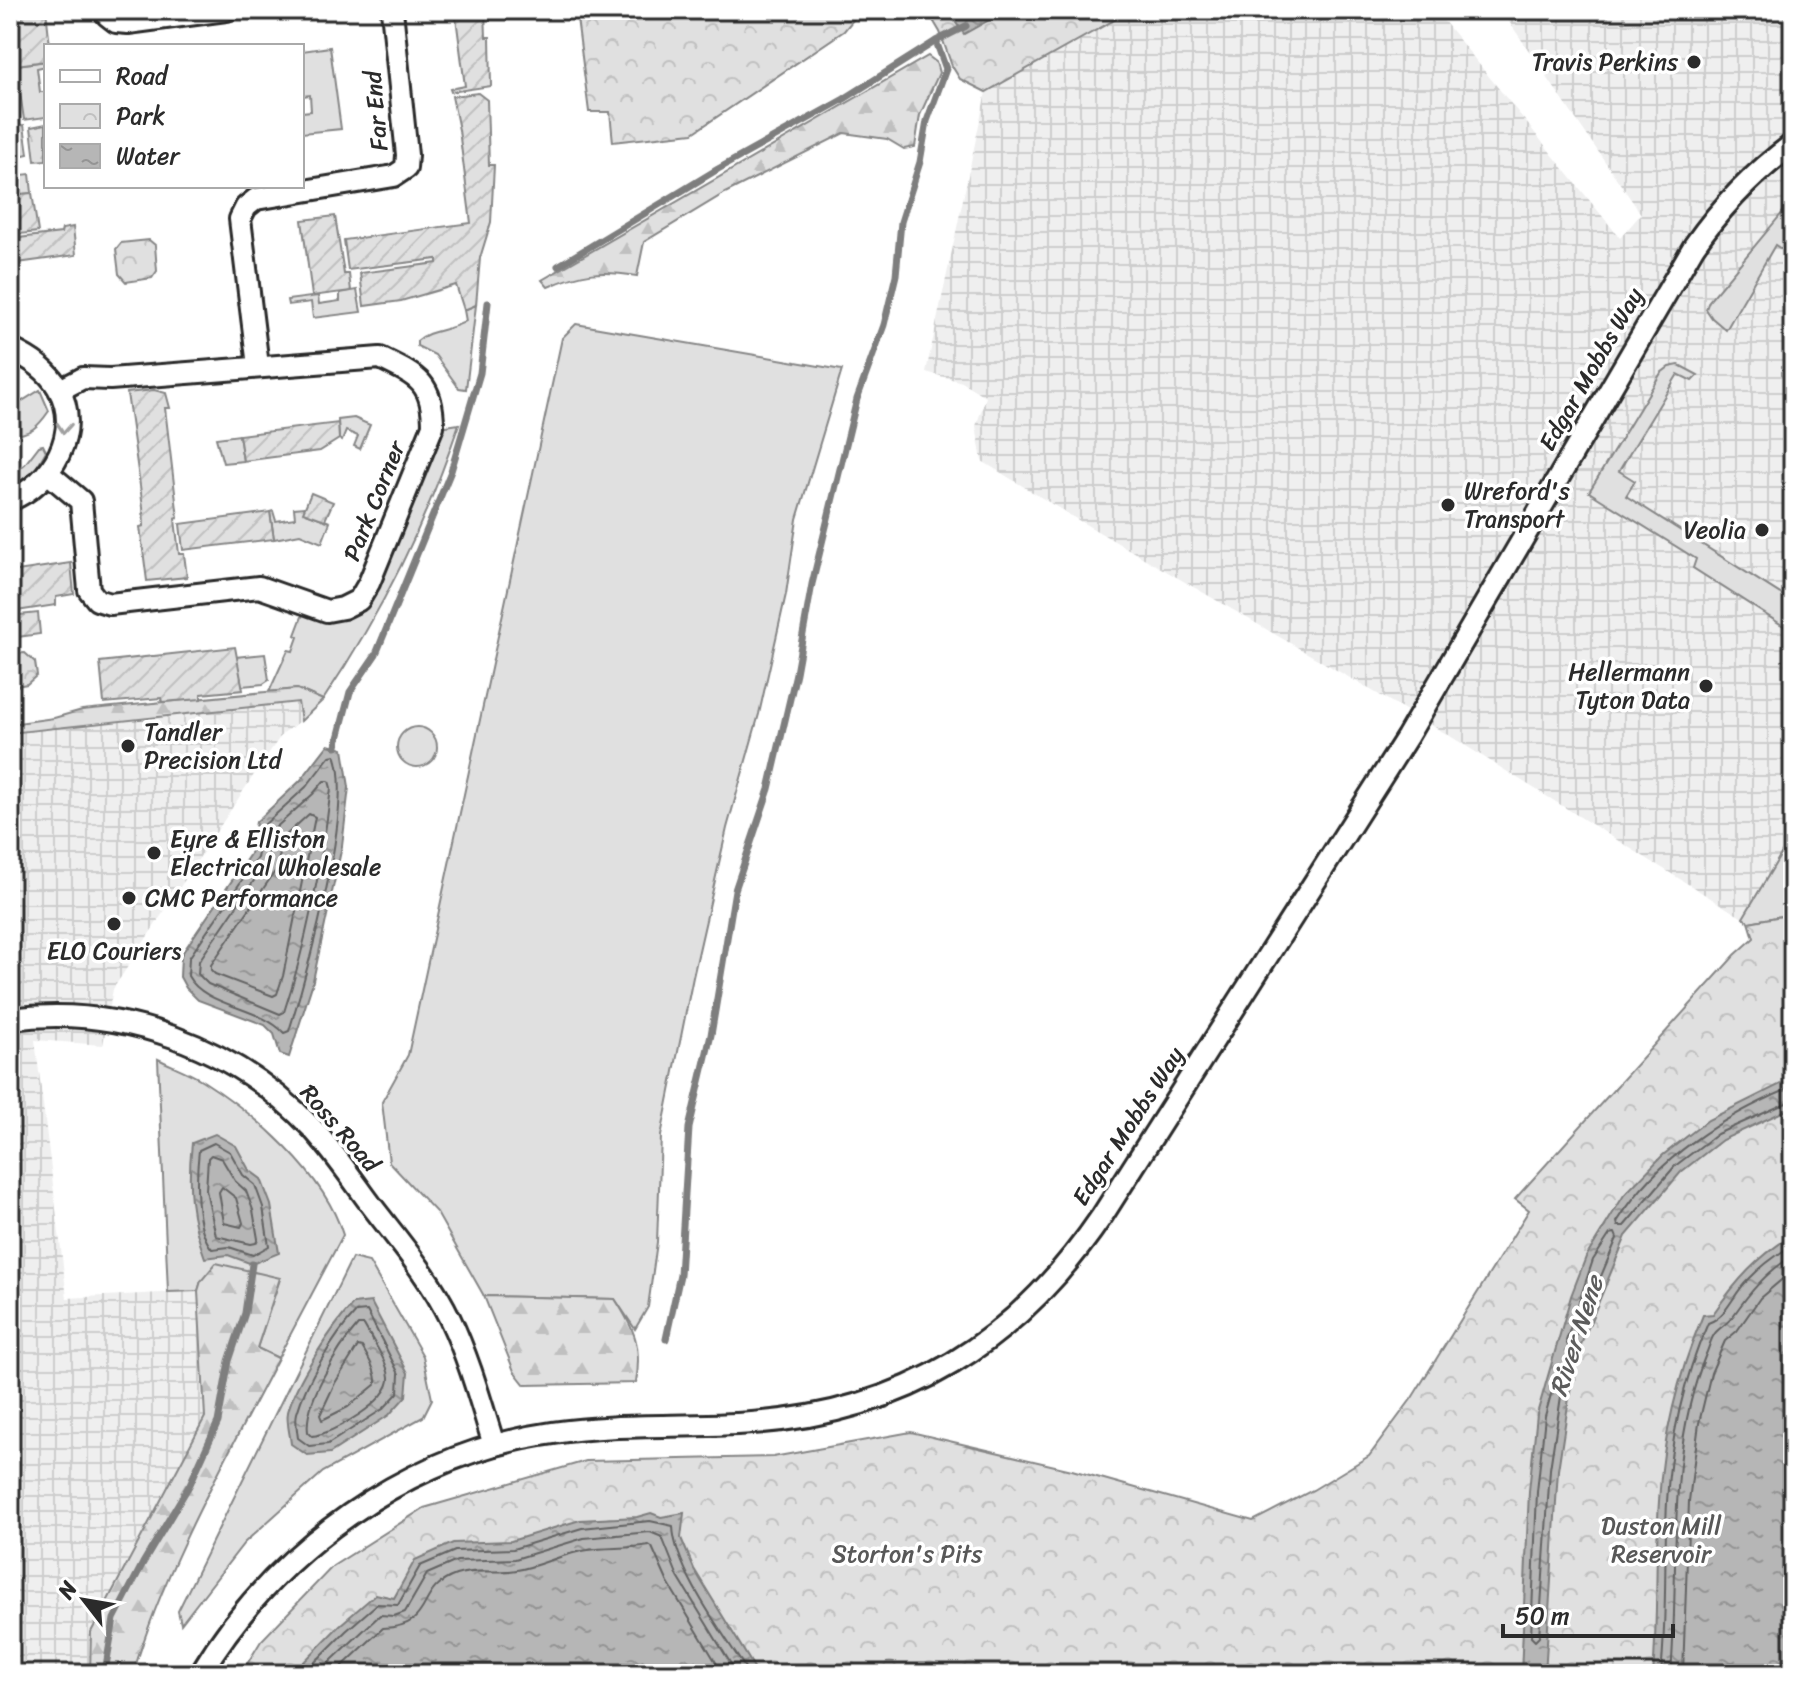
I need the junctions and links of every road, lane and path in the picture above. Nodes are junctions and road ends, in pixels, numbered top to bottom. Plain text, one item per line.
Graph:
1 (106, 10) edge
2 (226, 10) edge
3 (392, 10) edge
4 (1793, 144) edge
5 (10, 349) edge
6 (258, 366) junction
7 (60, 390) junction
8 (49, 474) junction
9 (10, 500) edge
10 (10, 1019) edge
11 (494, 1445) junction
12 (200, 1674) edge

1 - 2 street
3 - 6 street, Far End
4 - 11 street, Edgar Mobbs Way
5 - 7 street
6 - 7 street, Park Corner
6 - 8 street, Park Corner
7 -> 8 street
8 - 9 street
10 - 11 street, Ross Road
11 - 12 street, Edgar Mobbs Way

